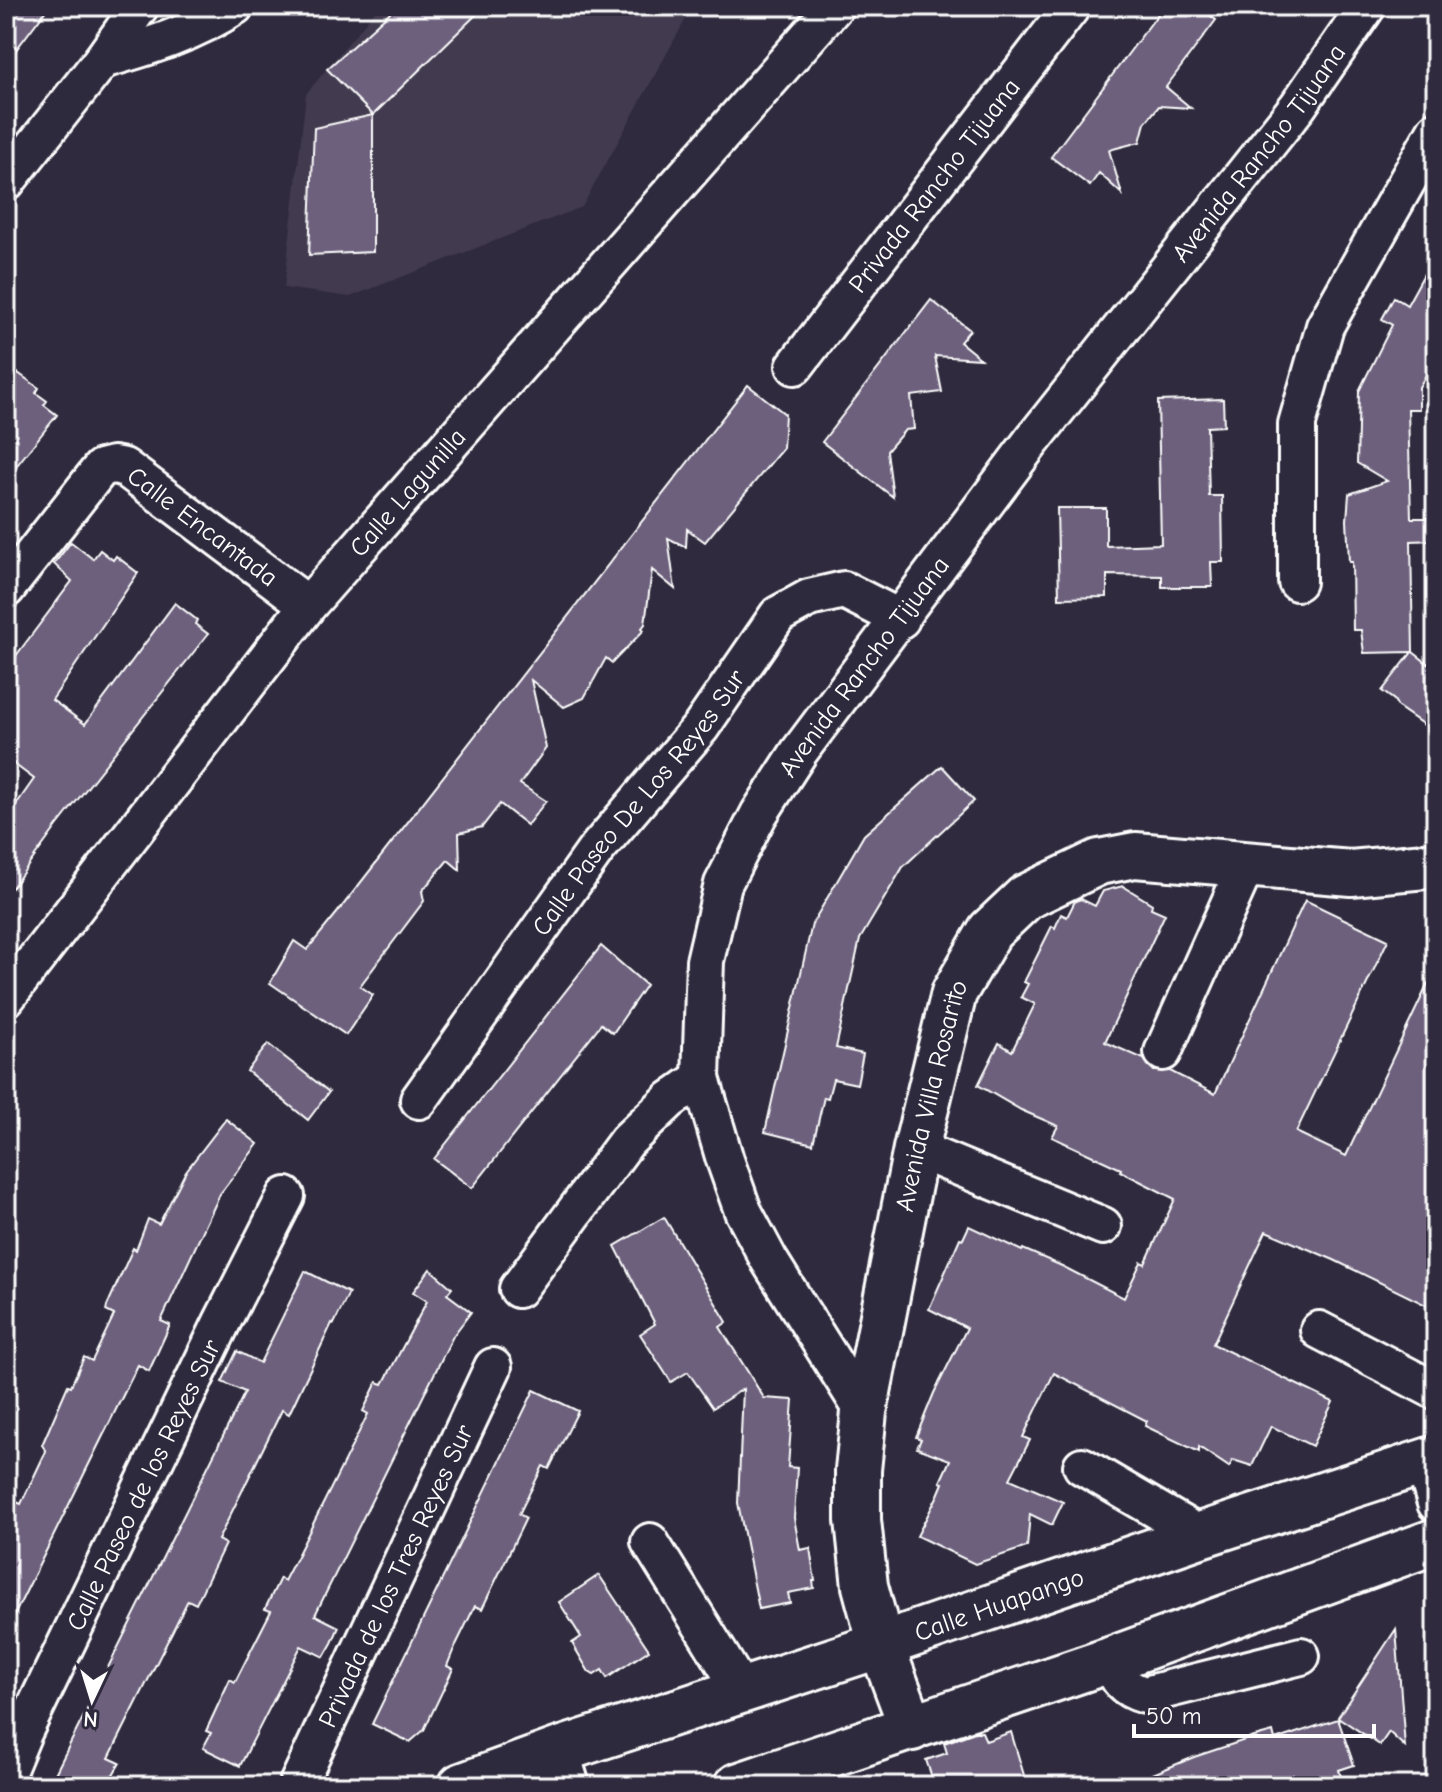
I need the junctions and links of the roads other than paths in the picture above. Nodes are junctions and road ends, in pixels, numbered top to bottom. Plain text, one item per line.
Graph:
1 (140, 6) edge
2 (835, 6) edge
3 (1072, 6) edge
4 (1367, 6) edge
5 (220, 9) edge
6 (102, 60) junction
7 (1436, 130) edge
8 (6, 182) edge
9 (795, 366) dead end
10 (1297, 582) dead end
11 (6, 589) edge
12 (308, 605) junction
13 (901, 619) junction
14 (1247, 864) junction
15 (1435, 867) edge
16 (6, 998) edge
17 (1163, 1052) dead end
18 (701, 1078) junction
19 (419, 1100) dead end
20 (916, 1149) junction
21 (286, 1196) dead end
22 (1103, 1226) dead end
23 (518, 1289) dead end
24 (1319, 1330) dead end
25 (493, 1367) dead end
26 (1436, 1391) edge
27 (864, 1412) junction
28 (1082, 1466) dead end
29 (1432, 1475) edge
30 (1200, 1535) junction
31 (1436, 1541) edge
32 (650, 1542) dead end
33 (881, 1645) junction
34 (1301, 1656) dead end
35 (1110, 1660) junction
36 (742, 1691) junction
37 (912, 1728) junction
38 (565, 1768) edge
39 (6, 1774) edge
40 (297, 1786) edge
41 (461, 1786) edge
42 (737, 1786) edge

1 - 6 street
2 - 12 street, Calle Lagunilla
3 - 9 street, Privada Rancho Tijuana
4 - 13 street, Avenida Rancho Tijuana
5 - 6 street
6 - 8 street
7 - 10 street
11 - 12 street, Calle Encantada
12 - 16 street, Calle Lagunilla
13 - 18 street, Avenida Rancho Tijuana
13 - 19 street, Calle Paseo De Los Reyes Sur
14 - 15 main road, Avenida Villa Rosarito
14 - 17 street
14 - 20 main road, Avenida Villa Rosarito
18 - 23 street
18 - 27 street, Avenida Rancho Tijuana
20 - 22 street
20 - 27 main road, Avenida Villa Rosarito
21 - 39 street, Calle Paseo de los Reyes Sur
24 - 26 street
25 - 40 street, Privada de los Tres Reyes Sur
27 - 33 main road, Avenida Villa Rosarito
28 - 30 street
29 - 30 main road, Calle Huapango
30 - 33 main road, Calle Huapango
31 - 35 main road
32 - 36 street
33 - 36 main road, Calle Huapango
33 - 37 main road, Avenida Villa Rosarito
34 - 35 street
35 - 37 main road
36 - 38 main road, Calle Huapango
37 - 42 main road
38 - 41 main road, Calle Huapango

